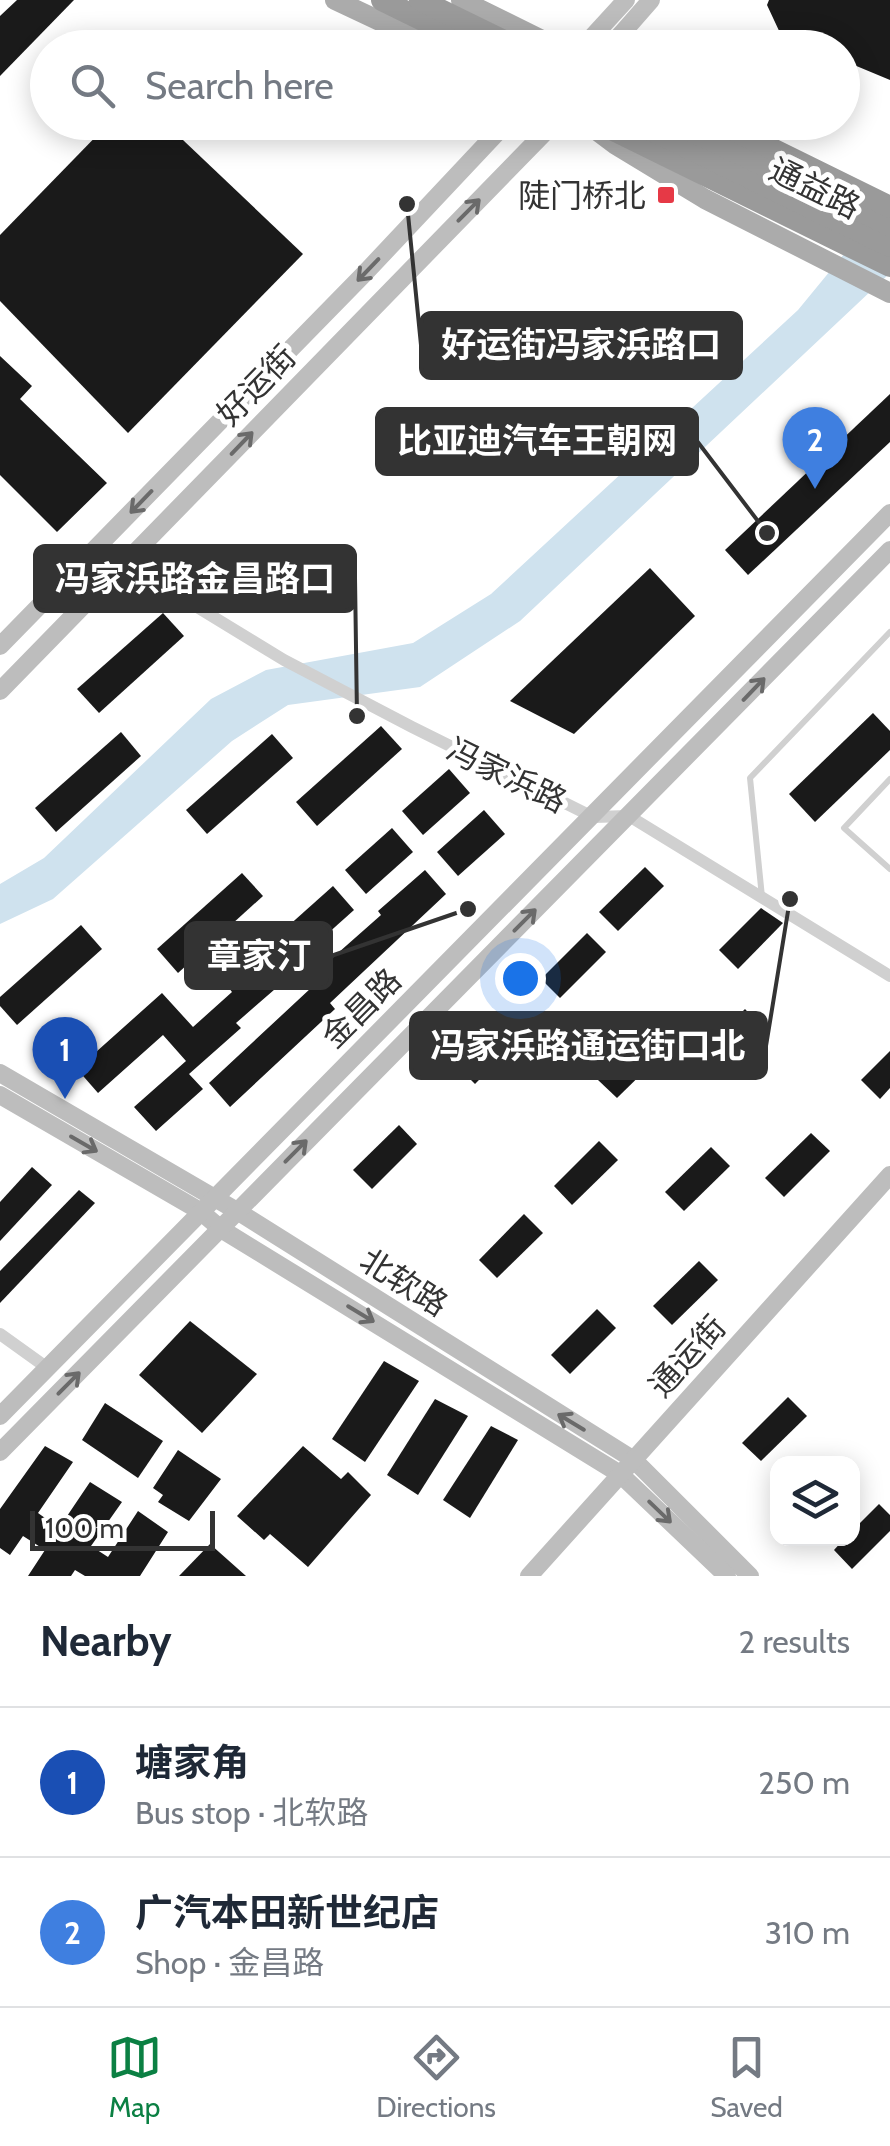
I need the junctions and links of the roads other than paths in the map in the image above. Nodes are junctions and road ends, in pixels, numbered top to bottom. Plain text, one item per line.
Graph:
1 (335, 0) edge
2 (382, 0) edge
3 (420, 0) edge
4 (461, 0) edge
5 (626, 0) edge
6 (651, 0) edge
7 (399, 30) edge
8 (443, 30) edge
9 (481, 30) edge
10 (522, 30) edge
11 (598, 30) edge
12 (624, 30) edge
13 (490, 140) edge
14 (537, 140) edge
15 (608, 140) edge
16 (633, 140) edge
17 (648, 140) edge
18 (672, 140) edge
19 (711, 140) edge
20 (743, 140) edge
21 (755, 140) edge
22 (773, 140) edge
23 (886, 203) edge
24 (890, 225) edge
25 (890, 246) edge
26 (890, 262) edge
27 (887, 292) edge
28 (890, 513) edge
29 (889, 552) edge
30 (125, 563) junction
31 (890, 632) edge
32 (0, 646) edge
33 (0, 690) edge
34 (890, 779) edge
35 (628, 816) junction
36 (593, 817) junction
37 (890, 869) edge
38 (762, 898) junction
39 (890, 976) edge
40 (0, 1073) edge
41 (0, 1095) edge
42 (890, 1175) edge
43 (207, 1205) junction
44 (237, 1211) junction
45 (221, 1229) junction
46 (0, 1334) edge
47 (46, 1367) junction
48 (0, 1416) edge
49 (0, 1452) edge
50 (634, 1460) junction
51 (620, 1474) junction
52 (529, 1576) edge
53 (727, 1576) edge
54 (750, 1576) edge

1 - 7 main road
2 - 8 highway
3 - 9 highway
4 - 10 main road
5 - 11 street
6 - 12 street
13 -> 32 street, 好运街
30 -> 14 street, 好运街
15 - 27 main road
16 - 26 highway
17 - 26 main road, 通益路
18 - 25 highway
19 - 24 highway
20 - 23 main road, 通益路
21 - 23 highway
22 - 23 main road
28 - 36 street, 金昌路
35 -> 29 street, 金昌路
30 - 33 street, 好运街
30 - 36 street, 冯家浜路
31 - 38 lane
34 - 37 lane
35 - 36 street, 冯家浜路
35 - 38 street
44 -> 35 street, 金昌路
36 - 43 street, 金昌路
38 - 39 street
40 - 43 street, 北软路
41 -> 43 street, 北软路
42 - 50 street, 通运街
43 - 44 street, 北软路
43 - 45 street, 北软路
43 - 47 street, 金昌路
44 - 45 street, 金昌路
50 -> 44 street, 北软路
49 -> 45 street, 金昌路
45 -> 51 street, 北软路
46 - 47 street
47 - 48 street, 金昌路
50 - 51 street, 通运街
50 - 54 street, 北软路
51 - 52 street, 通运街
51 -> 53 street, 北软路

